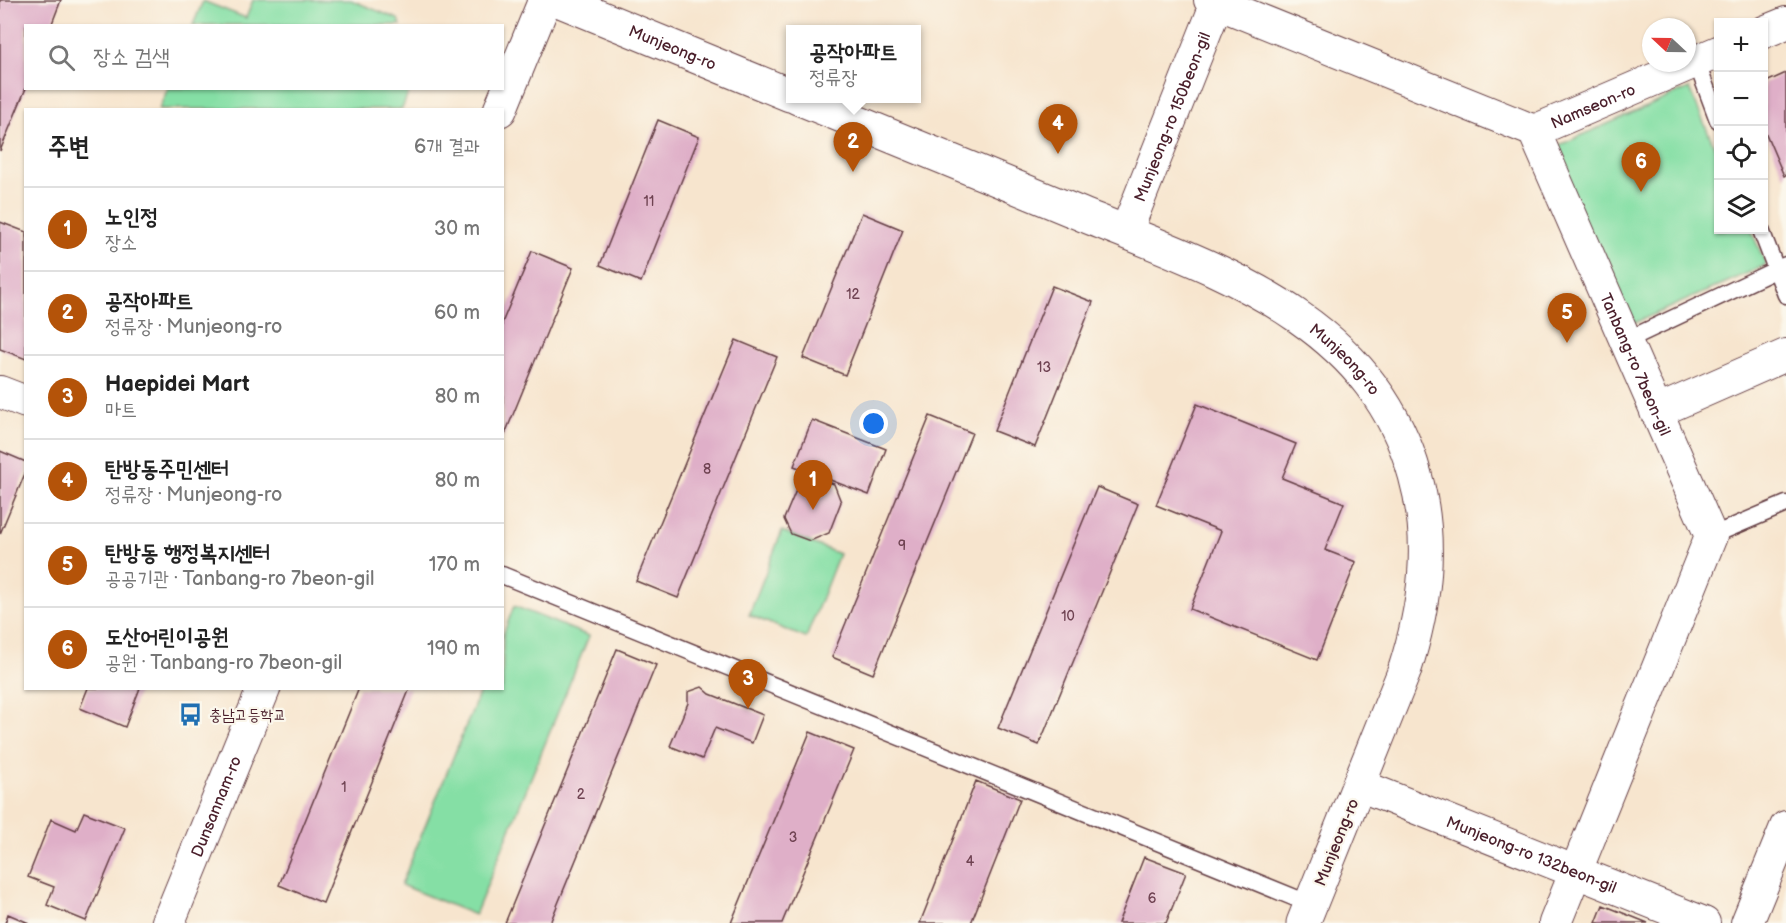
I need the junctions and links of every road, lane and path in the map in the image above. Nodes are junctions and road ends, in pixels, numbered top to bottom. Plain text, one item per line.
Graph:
1 (545, 0) edge
2 (558, 0) edge
3 (1215, 1) edge
4 (1786, 23) edge
5 (1768, 30) edge
6 (1707, 57) edge
7 (786, 93) edge
8 (1714, 94) edge
9 (808, 103) edge
10 (501, 108) edge
11 (1534, 131) junction
12 (1126, 232) junction
13 (1763, 234) edge
14 (1781, 267) edge
15 (1786, 295) edge
16 (1625, 340) junction
17 (1786, 355) edge
18 (0, 392) edge
19 (24, 401) edge
20 (1656, 412) junction
21 (1786, 504) edge
22 (1711, 536) junction
23 (504, 576) edge
24 (263, 690) edge
25 (1359, 785) junction
26 (1786, 828) edge
27 (1576, 872) junction
28 (1307, 913) edge
29 (168, 923) edge
30 (1555, 923) edge
31 (1704, 923) edge
32 (1747, 923) edge

1 - 10 main road
2 - 7 main road, Munjeong-ro
3 - 11 street
3 - 12 street, Munjeong-ro 150beon-gil
4 - 5 street
6 - 8 lane
6 - 11 street, Namseon-ro
9 - 12 main road, Munjeong-ro
11 - 16 street, Tanbang-ro 7beon-gil
12 - 25 main road, Munjeong-ro
13 - 14 lane
14 - 15 lane
14 - 16 lane
16 - 20 street, Tanbang-ro 7beon-gil
17 - 20 street
18 - 19 street
20 - 22 street, Tanbang-ro 7beon-gil
21 - 22 lane
22 - 27 street
23 - 28 lane
24 - 29 main road, Dunsannam-ro
25 - 27 street, Munjeong-ro 132beon-gil
25 - 28 main road, Munjeong-ro
26 - 32 street
27 - 30 street
27 - 31 street, Munjeong-ro 132beon-gil

